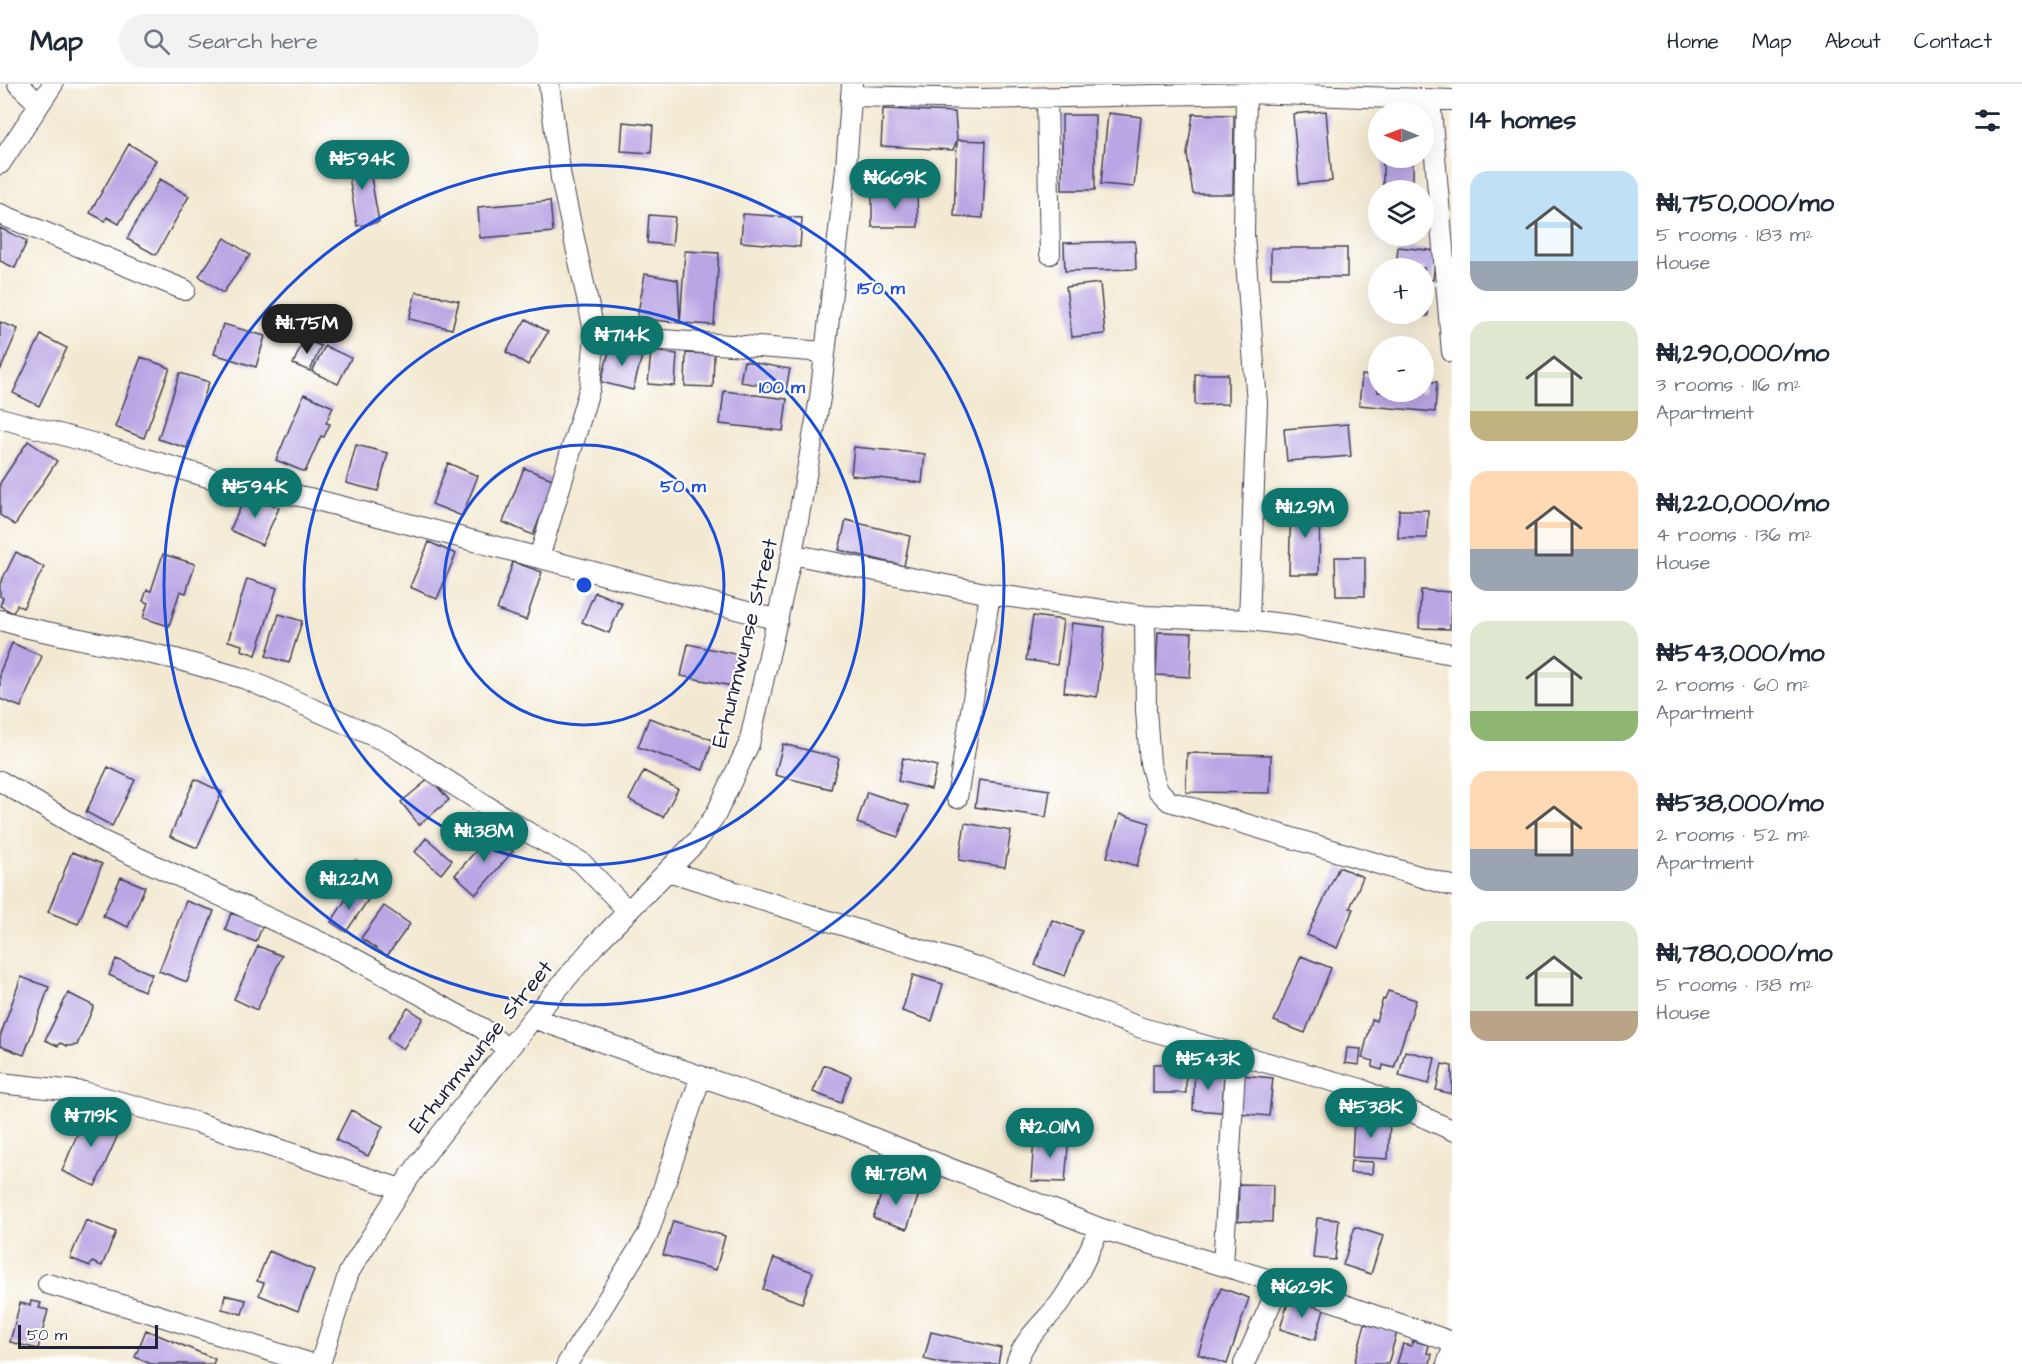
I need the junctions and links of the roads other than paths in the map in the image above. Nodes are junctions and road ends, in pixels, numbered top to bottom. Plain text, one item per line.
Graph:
1 (18, 84) edge
2 (53, 84) edge
3 (549, 84) edge
4 (851, 90) edge
5 (1246, 93) junction
6 (1441, 96) edge
7 (1047, 98) junction
8 (39, 104) junction
9 (0, 164) edge
10 (0, 214) edge
11 (1050, 254) dead end
12 (185, 290) dead end
13 (595, 335) junction
14 (825, 352) junction
15 (1452, 352) edge
16 (0, 418) edge
17 (792, 554) junction
18 (539, 558) junction
19 (990, 594) junction
20 (1145, 616) junction
21 (0, 620) edge
22 (778, 620) junction
23 (1249, 620) junction
24 (1452, 654) edge
25 (0, 781) edge
26 (957, 798) dead end
27 (668, 871) junction
28 (1452, 886) edge
29 (628, 911) junction
30 (533, 1017) junction
31 (507, 1049) junction
32 (1236, 1053) junction
33 (701, 1076) junction
34 (0, 1083) edge
35 (1452, 1130) edge
36 (401, 1189) junction
37 (1099, 1228) junction
38 (1223, 1265) junction
39 (1280, 1283) junction
40 (48, 1284) dead end
41 (1452, 1342) edge
42 (1452, 1351) edge
43 (312, 1364) edge
44 (320, 1364) edge
45 (567, 1364) edge
46 (1016, 1364) edge
47 (1245, 1364) edge
48 (1447, 1364) edge

1 - 8 street
2 - 8 street
3 - 13 street
4 - 7 street
4 - 14 street, Erhunmwunse Street
5 - 6 street
5 - 7 street
5 - 23 street
6 - 15 street
7 - 11 street
8 - 9 street
10 - 12 street
13 - 14 street
13 - 18 street
14 - 17 street, Erhunmwunse Street
16 - 18 street
17 - 19 street
17 - 22 street, Erhunmwunse Street
18 - 22 street
19 - 20 street
19 - 26 street
20 - 23 street
20 - 28 street
21 - 29 street
22 - 27 street, Erhunmwunse Street
23 - 24 street
25 - 31 street
27 - 29 street, Erhunmwunse Street
27 - 32 street
29 - 30 street, Erhunmwunse Street
30 - 31 street, Erhunmwunse Street
30 - 33 street
31 - 36 street, Erhunmwunse Street
32 - 35 street
32 - 38 street
33 - 37 street
33 - 45 street
34 - 36 street
36 - 44 street, Erhunmwunse Street
37 - 38 street
37 - 46 street
38 - 39 street
39 - 41 street
39 - 47 street
40 - 43 street
42 - 48 street

